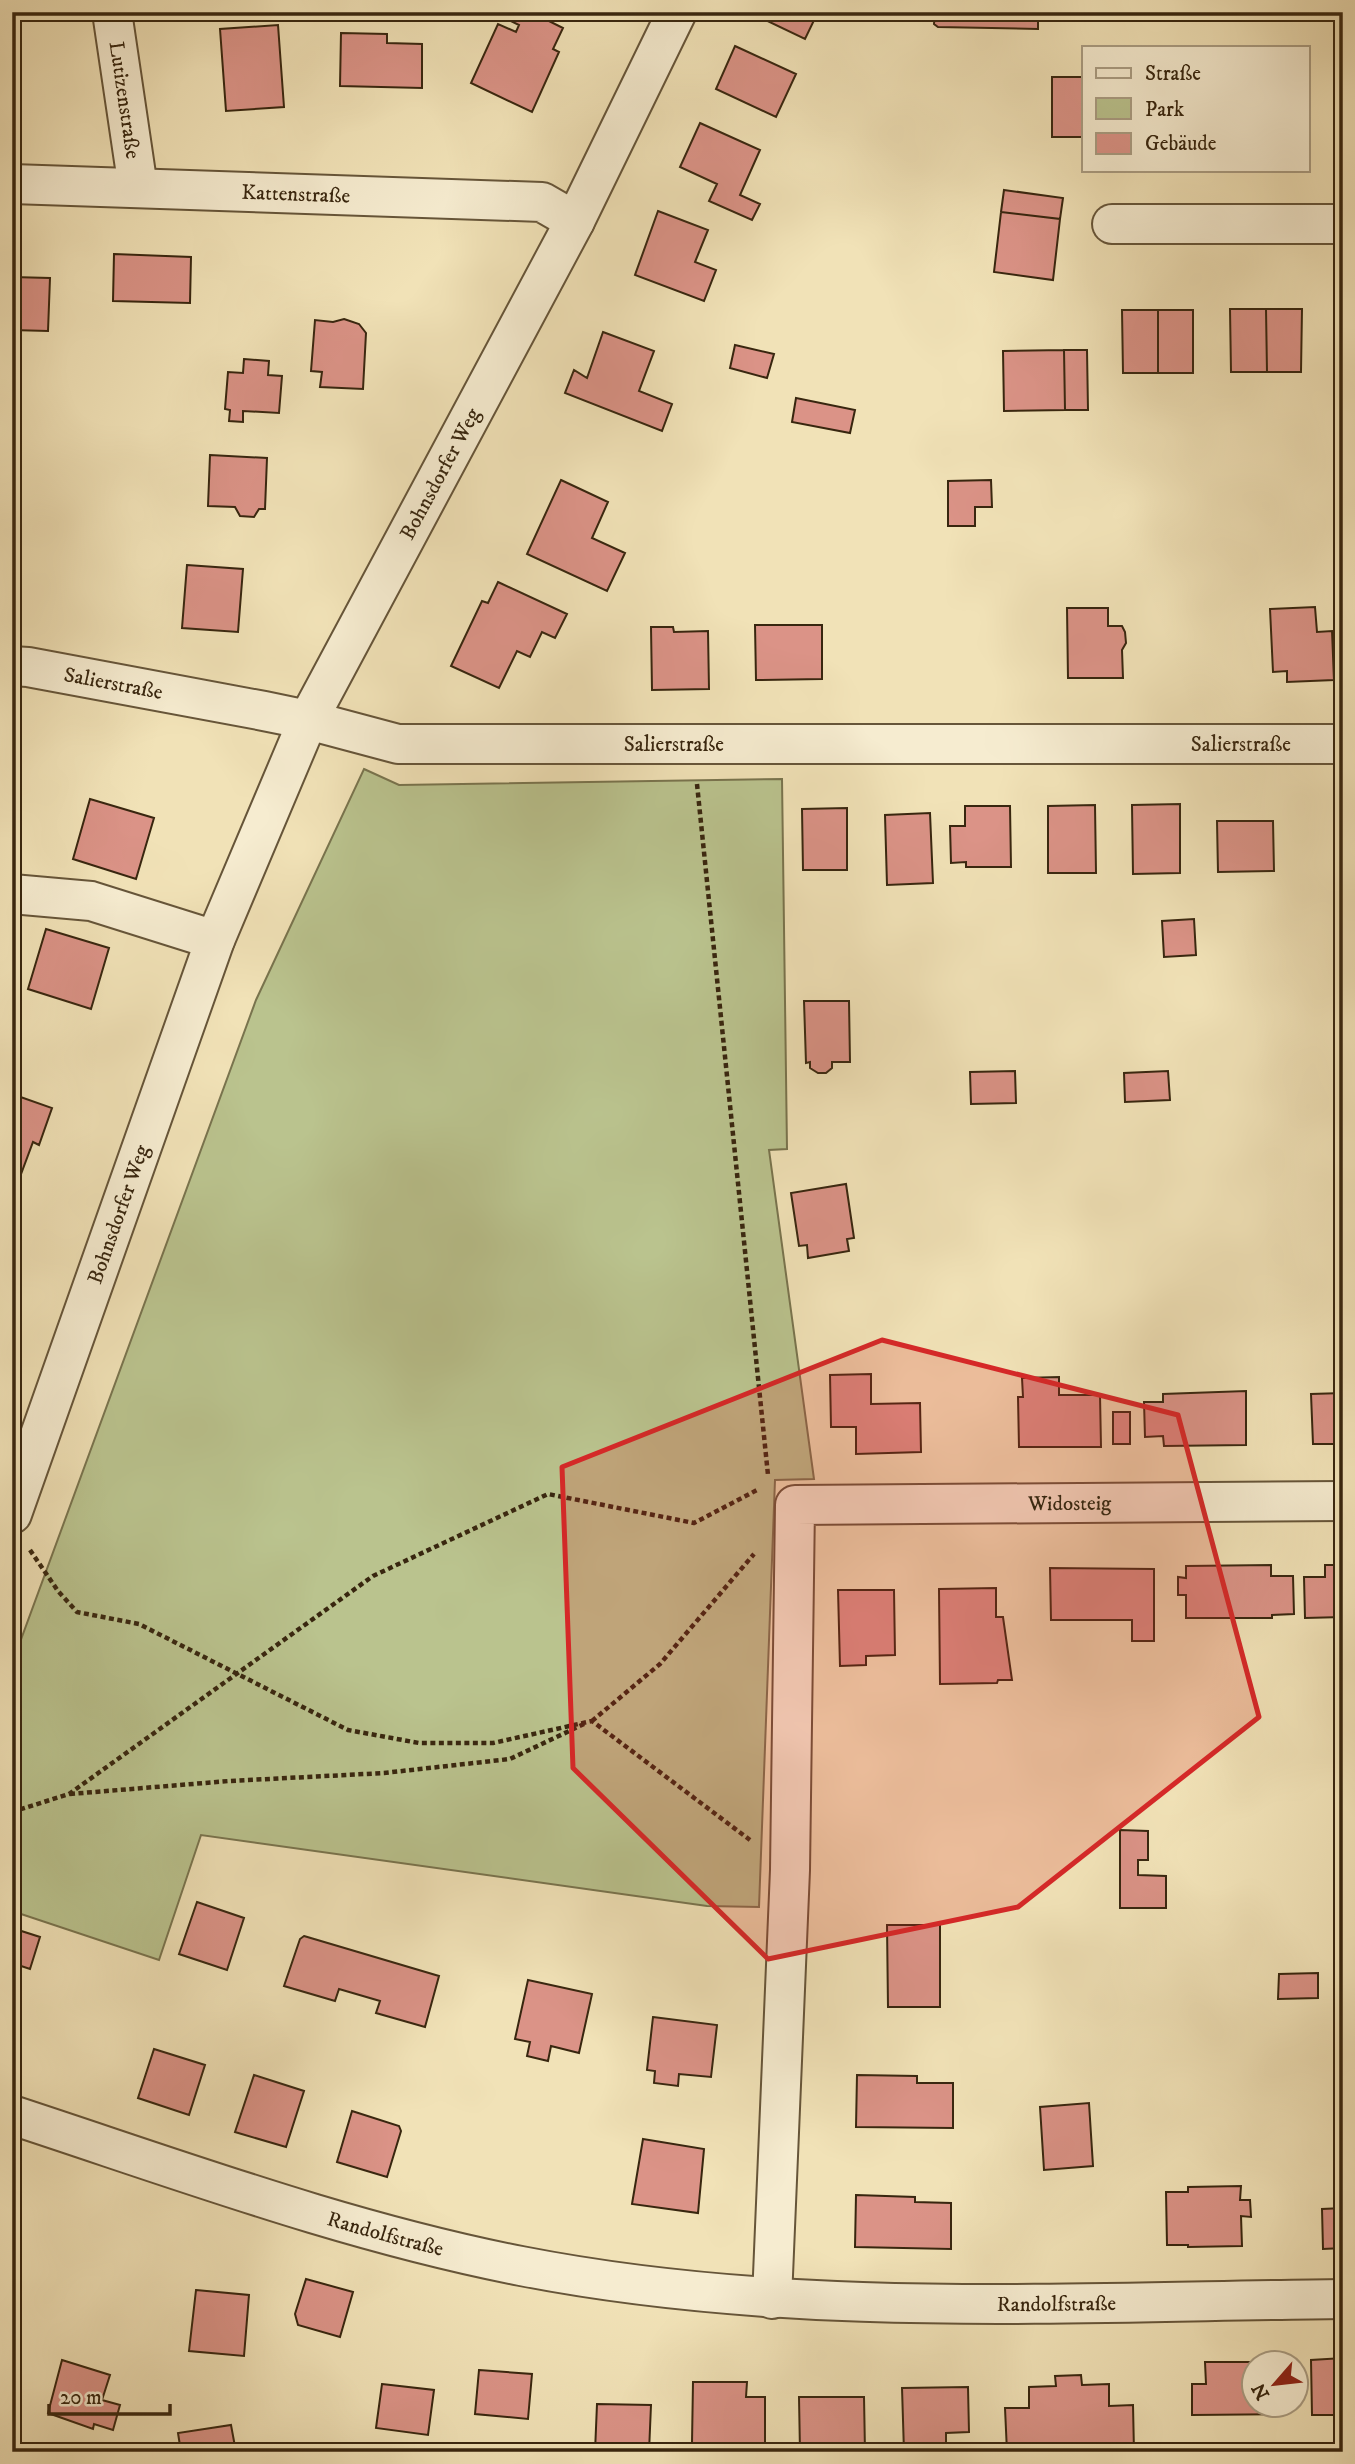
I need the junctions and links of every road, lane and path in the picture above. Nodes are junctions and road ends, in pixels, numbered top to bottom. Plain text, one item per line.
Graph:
1 (112, 12) edge
2 (677, 12) edge
3 (12, 184) edge
4 (138, 188) junction
5 (575, 221) junction
6 (1343, 223) edge
7 (1112, 224) dead end
8 (12, 666) edge
9 (309, 720) junction
10 (1343, 744) edge
11 (692, 745) junction
12 (12, 894) edge
13 (215, 940) junction
14 (1343, 1501) edge
15 (795, 1505) junction
16 (17, 1508) edge
17 (236, 1674) junction
18 (592, 1721) junction
19 (69, 1794) junction
20 (12, 1812) edge
21 (790, 1870) junction
22 (12, 2115) edge
23 (772, 2299) junction
24 (1343, 2299) edge

1 - 4 street, Lutizenstraße
2 - 5 street, Bohnsdorfer Weg
3 - 4 street, Kattenstraße
4 - 5 street, Kattenstraße
5 - 9 street, Bohnsdorfer Weg
6 - 7 street
8 - 9 street, Salierstraße
9 - 11 street, Salierstraße
9 - 13 street, Bohnsdorfer Weg
10 - 11 street, Salierstraße
11 - 17 path
12 - 13 street
13 - 16 street, Bohnsdorfer Weg
14 - 15 street, Widosteig
15 - 18 path
15 - 21 street
16 - 17 path
17 - 18 path
17 - 19 path
18 - 19 path
18 - 21 path
19 - 20 path
21 - 23 street
22 - 23 street, Randolfstraße
23 - 24 street, Randolfstraße

